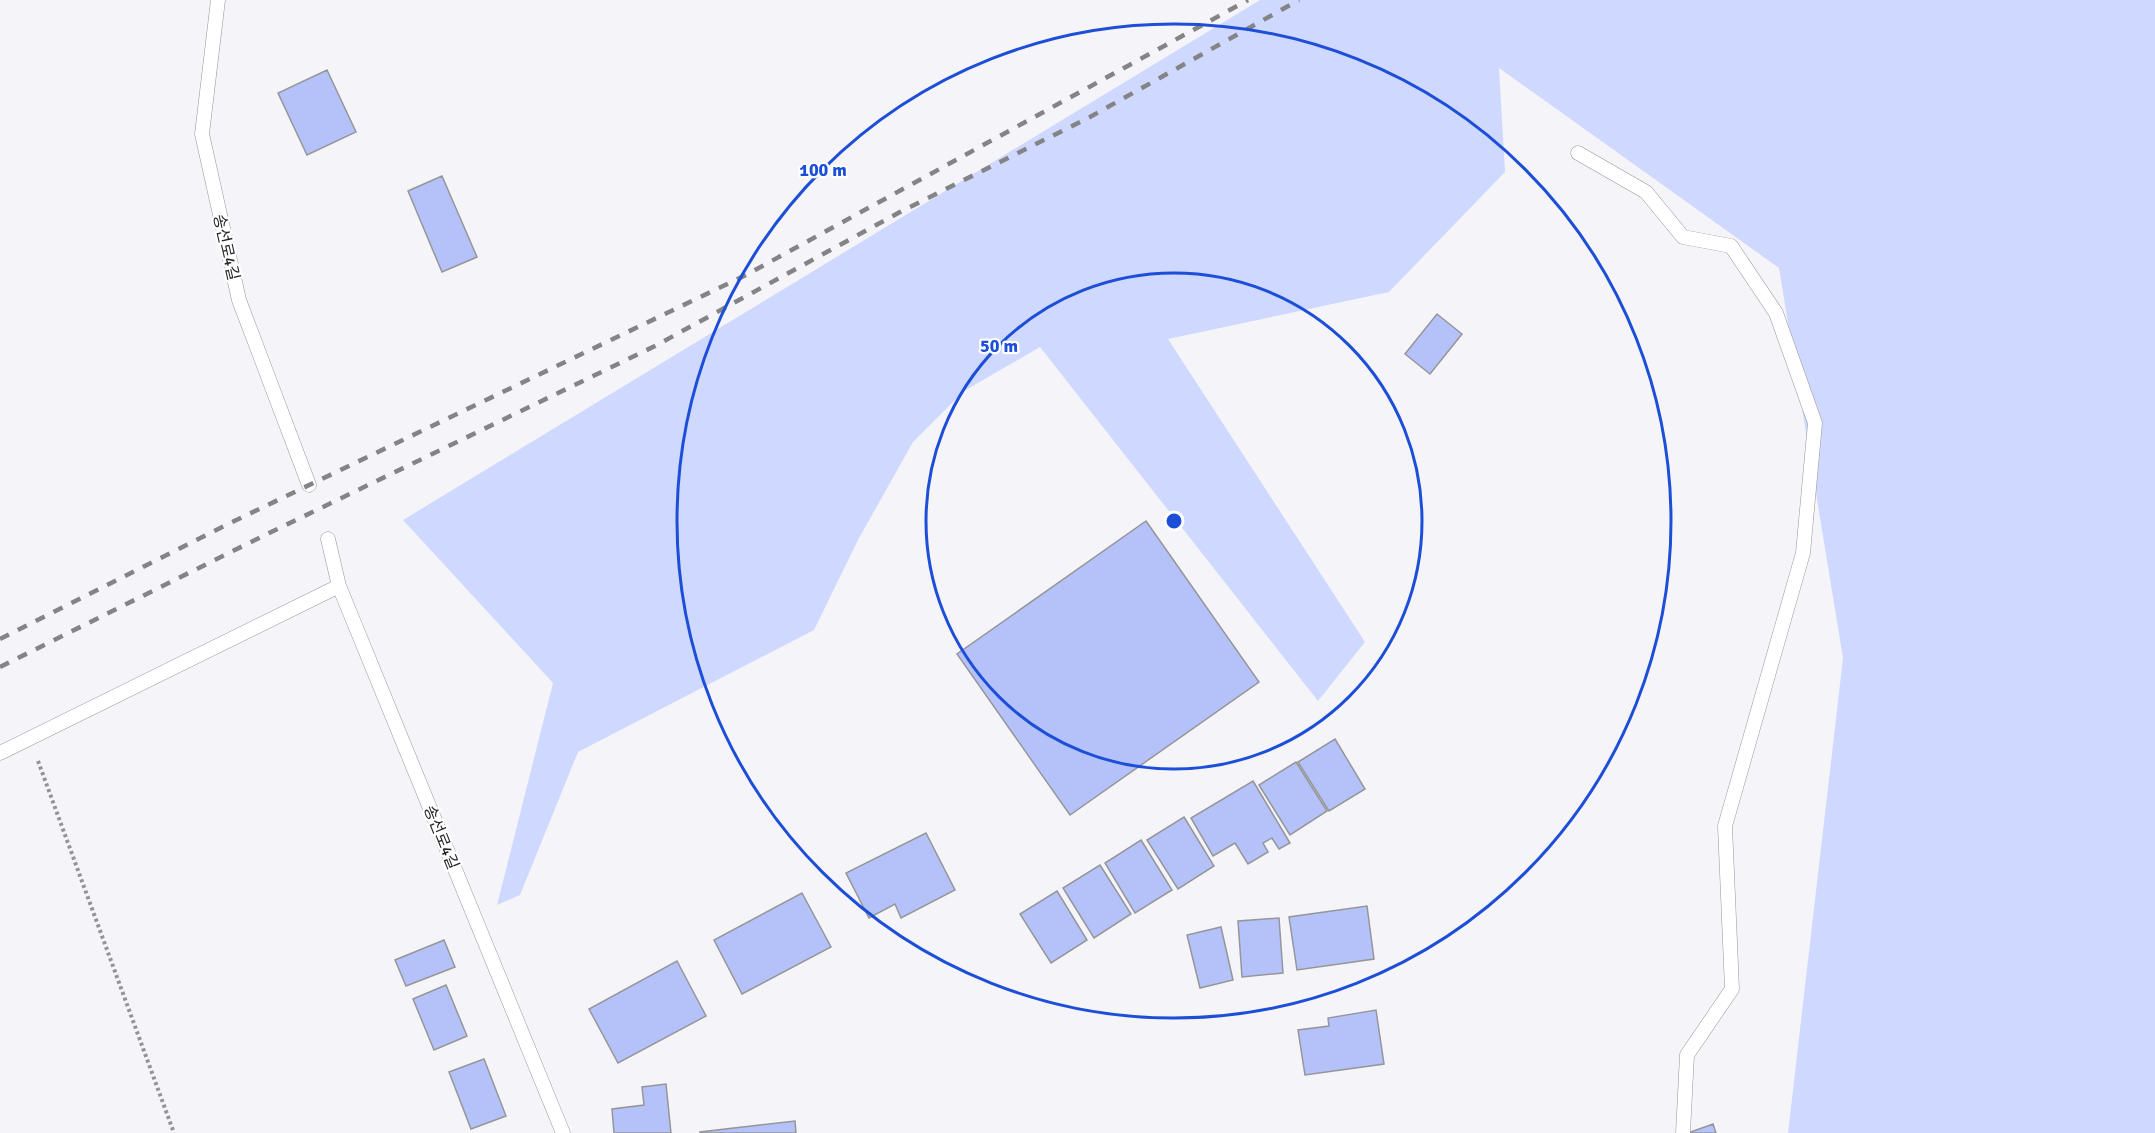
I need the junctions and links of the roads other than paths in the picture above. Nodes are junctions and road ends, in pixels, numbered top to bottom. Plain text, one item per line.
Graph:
1 (218, 0) edge
2 (1578, 153) dead end
3 (309, 484) dead end
4 (328, 539) dead end
5 (339, 586) junction
6 (0, 753) edge
7 (563, 1133) edge
8 (1683, 1133) edge

1 - 3 lane, 송선로4길
2 - 8 lane
4 - 5 lane, 송선로4길
5 - 6 lane
5 - 7 lane, 송선로4길

